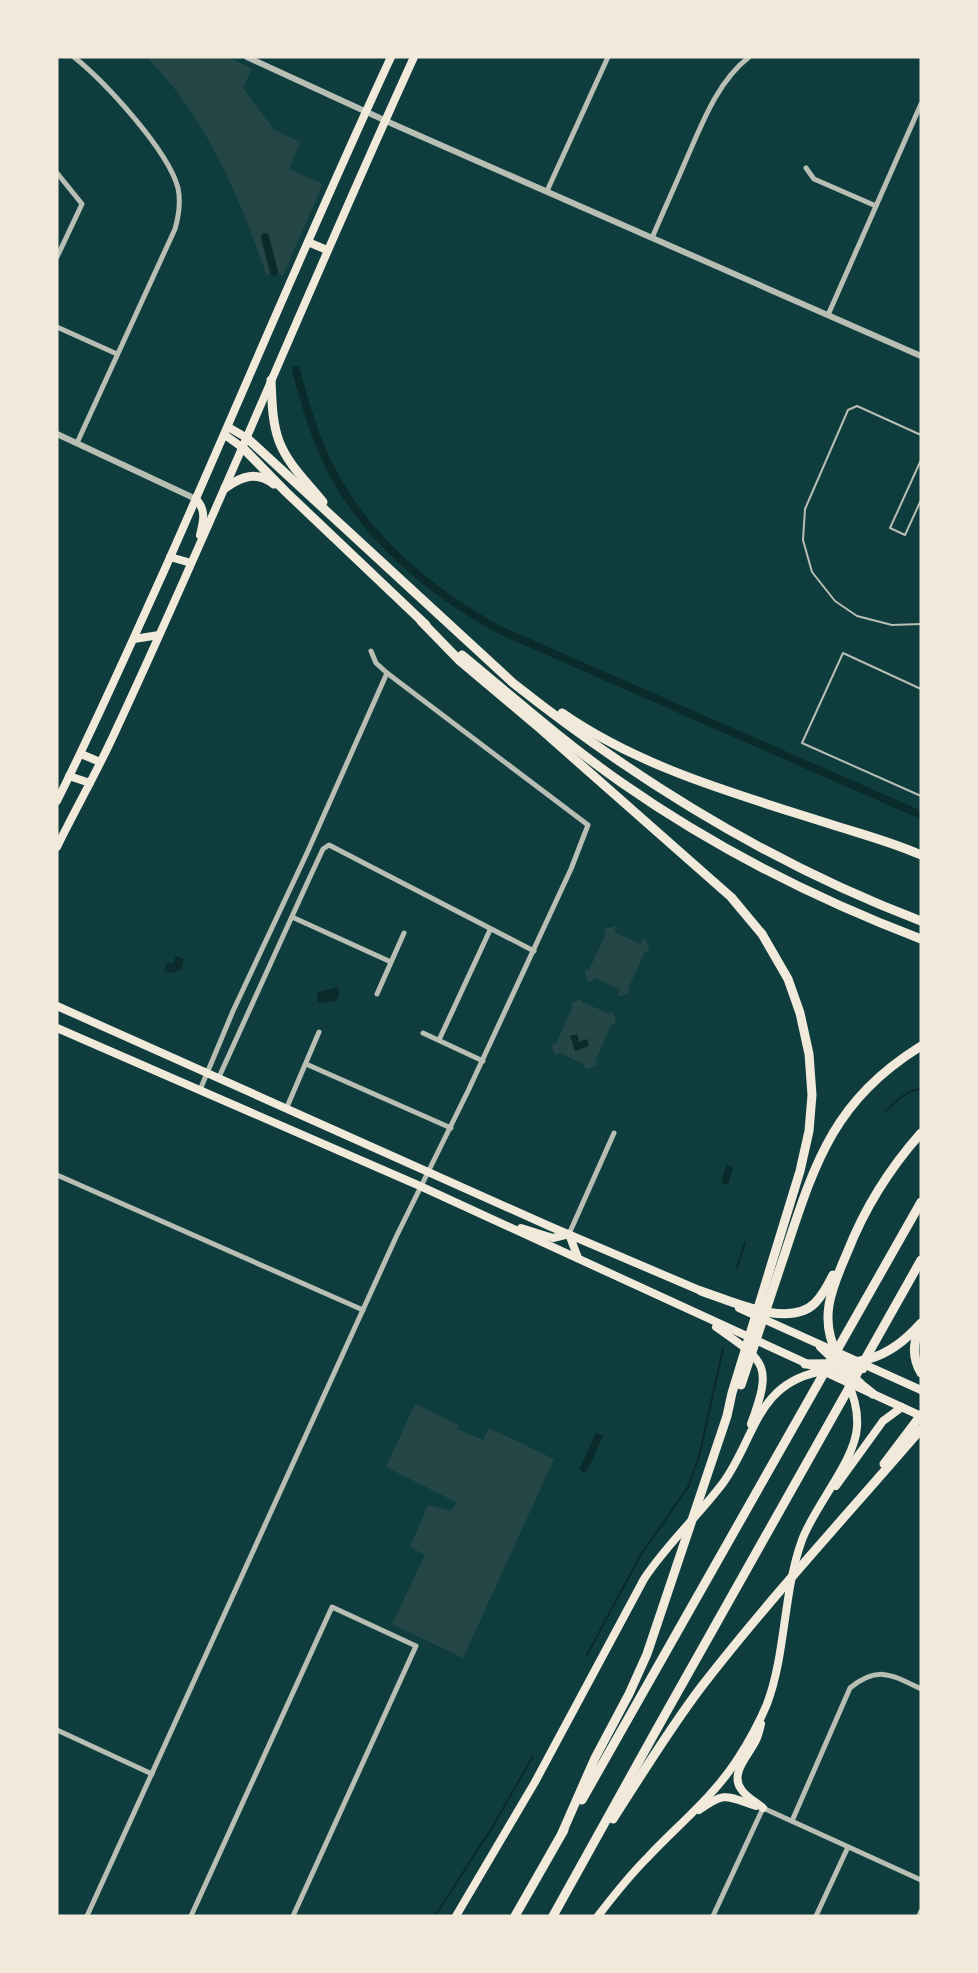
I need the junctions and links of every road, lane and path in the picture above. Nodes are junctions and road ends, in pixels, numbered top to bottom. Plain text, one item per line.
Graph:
1 (74, 57) edge
2 (247, 57) edge
3 (391, 57) edge
4 (414, 57) edge
5 (608, 57) edge
6 (749, 57) edge
7 (921, 104) edge
8 (366, 112) junction
9 (918, 118) edge
10 (385, 121) junction
11 (806, 168) dead end
12 (57, 173) edge
13 (547, 191) junction
14 (876, 206) junction
15 (652, 237) junction
16 (308, 242) junction
17 (327, 250) junction
18 (57, 257) edge
19 (828, 315) junction
20 (57, 327) edge
21 (117, 354) junction
22 (921, 356) edge
23 (271, 380) junction
24 (228, 427) junction
25 (57, 434) edge
26 (225, 435) junction
27 (921, 435) edge
28 (247, 438) junction
29 (77, 443) junction
30 (243, 448) junction
31 (921, 460) edge
32 (225, 488) junction
33 (286, 492) junction
34 (196, 499) junction
35 (921, 500) edge
36 (344, 527) junction
37 (197, 549) junction
38 (170, 557) junction
39 (191, 563) junction
40 (421, 621) junction
41 (921, 624) edge
42 (159, 635) junction
43 (134, 639) junction
44 (470, 644) junction
45 (371, 651) dead end
46 (387, 673) junction
47 (921, 689) edge
48 (81, 754) junction
49 (100, 762) junction
50 (69, 776) junction
51 (90, 783) junction
52 (921, 796) edge
53 (57, 801) edge
54 (57, 848) edge
55 (921, 855) edge
56 (292, 917) junction
57 (921, 921) edge
58 (490, 930) junction
59 (404, 933) dead end
60 (921, 939) edge
61 (534, 951) junction
62 (391, 962) junction
63 (377, 994) dead end
64 (57, 1006) edge
65 (57, 1028) edge
66 (319, 1032) dead end
67 (423, 1033) dead end
68 (439, 1041) junction
69 (921, 1046) edge
70 (483, 1060) junction
71 (306, 1064) junction
72 (207, 1072) junction
73 (219, 1077) junction
74 (200, 1089) junction
75 (287, 1107) junction
76 (451, 1128) junction
77 (614, 1133) dead end
78 (921, 1133) edge
79 (429, 1171) junction
80 (57, 1175) edge
81 (420, 1186) junction
82 (921, 1202) edge
83 (485, 1216) junction
84 (569, 1234) junction
85 (851, 1242) junction
86 (579, 1259) junction
87 (921, 1260) edge
88 (775, 1269) junction
89 (701, 1291) junction
90 (363, 1310) junction
91 (698, 1315) junction
92 (921, 1324) edge
93 (813, 1341) junction
94 (835, 1352) junction
95 (856, 1361) junction
96 (805, 1364) junction
97 (840, 1366) junction
98 (822, 1371) junction
99 (880, 1372) junction
100 (921, 1373) edge
101 (847, 1382) junction
102 (921, 1390) edge
103 (873, 1394) junction
104 (902, 1407) junction
105 (921, 1415) edge
106 (921, 1429) edge
107 (739, 1456) junction
108 (847, 1514) junction
109 (813, 1515) junction
110 (921, 1689) edge
111 (767, 1704) junction
112 (57, 1730) edge
113 (152, 1774) junction
114 (762, 1808) junction
115 (685, 1820) junction
116 (792, 1821) junction
117 (562, 1833) junction
118 (848, 1847) junction
119 (921, 1880) edge
120 (564, 1897) junction
121 (921, 1911) edge
122 (87, 1916) edge
123 (190, 1916) edge
124 (293, 1916) edge
125 (456, 1916) edge
126 (515, 1916) edge
127 (553, 1916) edge
128 (598, 1916) edge
129 (713, 1916) edge
130 (816, 1916) edge
131 (919, 1916) edge

1 - 21 street
2 - 8 street
3 - 8 main road
4 - 10 main road
5 - 13 street
6 - 15 street
7 - 9 street
8 - 10 street
8 - 16 main road
9 - 14 street
10 - 13 street
10 - 17 main road
11 - 14 street
12 - 18 street
13 - 15 street
14 - 19 street
15 - 19 street
16 - 17 main road
16 - 24 main road
17 - 23 main road
19 - 22 street
20 - 21 street
21 - 29 street
23 - 28 main road
23 - 36 highway
24 - 26 main road
24 - 28 main road
25 - 29 street
26 - 30 main road
26 - 34 main road
27 - 41 lane
28 - 30 main road
28 - 36 highway
29 - 34 street
30 - 32 main road
30 - 33 highway
31 - 35 lane
32 - 33 highway
32 - 37 main road
33 - 40 highway
34 - 37 main road
34 - 38 main road
36 - 44 highway
37 - 39 main road
38 - 39 main road
38 - 43 main road
39 - 42 main road
40 - 60 highway
40 - 88 highway
42 - 43 main road
42 - 49 main road
43 - 48 main road
44 - 55 highway
44 - 57 highway
45 - 46 street
46 - 61 street
46 - 72 street
47 - 52 lane
48 - 49 main road
48 - 50 main road
49 - 51 main road
50 - 51 main road
50 - 53 main road
51 - 54 main road
56 - 58 street
56 - 62 street
56 - 73 street
58 - 61 street
58 - 68 street
59 - 62 street
61 - 70 street
62 - 63 street
64 - 72 main road
65 - 74 main road
66 - 71 street
67 - 68 street
68 - 70 street
69 - 88 highway
70 - 76 street
71 - 75 street
71 - 76 street
72 - 73 main road
72 - 74 street
73 - 75 main road
74 - 81 main road
75 - 79 main road
76 - 79 street
77 - 84 street
78 - 85 highway
79 - 81 street
79 - 84 main road
80 - 90 street
81 - 83 main road
81 - 90 street
82 - 117 highway
83 - 84 main road
83 - 86 main road
84 - 86 main road
84 - 89 main road
85 - 89 highway
85 - 94 highway
86 - 91 main road
87 - 120 highway
88 - 117 highway
89 - 93 main road
90 - 113 street
91 - 96 main road
91 - 107 main road
92 - 95 highway
92 - 100 highway
93 - 94 main road
93 - 97 main road
94 - 95 main road
94 - 97 highway
95 - 97 highway
95 - 99 main road
96 - 97 highway
96 - 98 main road
97 - 98 main road
97 - 99 main road
97 - 101 main road
97 - 103 highway
98 - 101 main road
98 - 107 main road
99 - 102 main road
101 - 103 main road
101 - 109 main road
103 - 104 main road
104 - 105 main road
104 - 109 main road
105 - 108 highway
106 - 108 highway
107 - 125 main road
108 - 120 highway
109 - 111 main road
110 - 116 street
111 - 114 main road
111 - 115 main road
112 - 113 street
113 - 122 street
114 - 115 main road
114 - 116 street
114 - 129 street
115 - 128 main road
116 - 118 street
117 - 126 highway
118 - 119 street
118 - 130 street
120 - 127 highway
121 - 131 street
123 - 124 street

